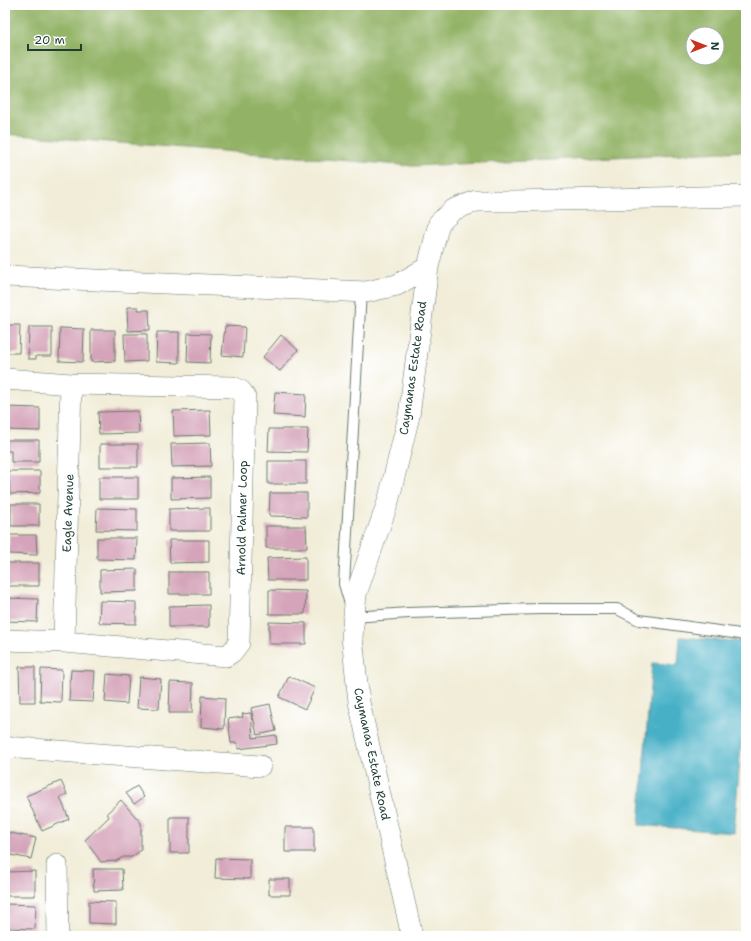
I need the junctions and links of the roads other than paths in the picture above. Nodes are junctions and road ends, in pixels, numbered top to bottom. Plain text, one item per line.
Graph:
1 (746, 196) edge
2 (428, 266) junction
3 (5, 276) edge
4 (361, 292) junction
5 (5, 380) edge
6 (71, 384) junction
7 (354, 617) junction
8 (746, 637) edge
9 (5, 640) edge
10 (64, 642) junction
11 (5, 747) edge
12 (260, 766) dead end
13 (57, 865) dead end
14 (58, 936) edge
15 (412, 936) edge

1 - 2 street, Caymanas Estate Road
2 - 4 street
2 - 7 street, Caymanas Estate Road
3 - 4 street
4 - 7 lane
5 - 6 street, Arnold Palmer Loop
6 - 10 street, Eagle Avenue
6 - 10 street, Arnold Palmer Loop
7 - 8 lane
7 - 15 street, Caymanas Estate Road
9 - 10 street, Arnold Palmer Loop
11 - 12 street
13 - 14 street

